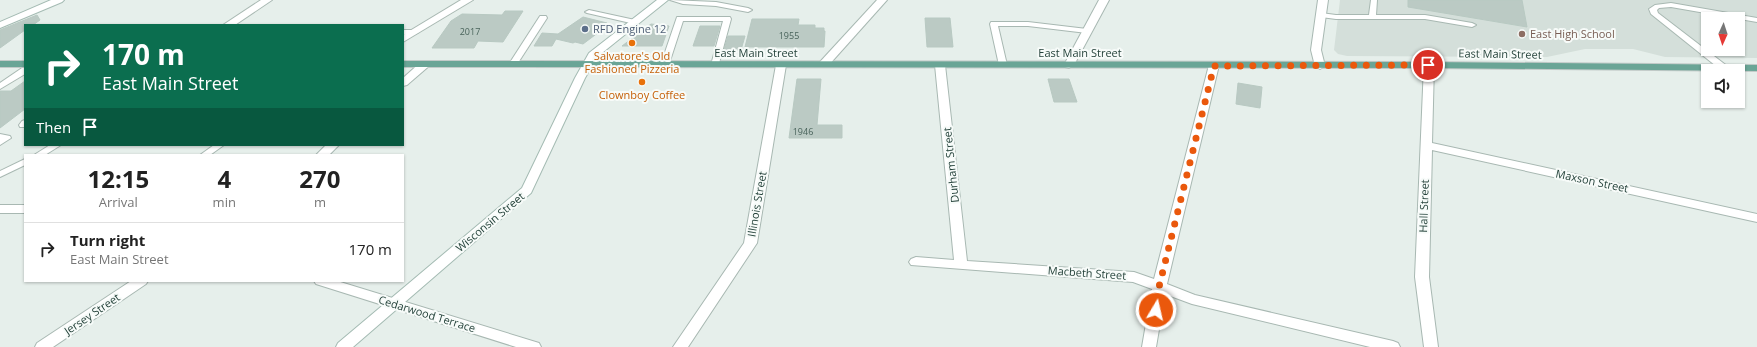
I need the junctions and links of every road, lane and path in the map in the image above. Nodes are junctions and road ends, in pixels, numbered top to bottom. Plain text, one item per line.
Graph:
1 (59, 0) edge
2 (267, 0) edge
3 (468, 0) edge
4 (663, 0) edge
5 (673, 0) edge
6 (882, 0) edge
7 (1104, 0) edge
8 (1323, 0) edge
9 (1374, 0) edge
10 (748, 10) dead end
11 (589, 12) dead end
12 (1321, 15) junction
13 (1372, 17) junction
14 (543, 18) dead end
15 (1757, 20) edge
16 (635, 22) junction
17 (230, 24) edge
18 (0, 25) edge
19 (1472, 25) dead end
20 (1087, 31) junction
21 (404, 32) edge
22 (415, 32) junction
23 (404, 38) edge
24 (0, 64) edge
25 (24, 64) edge
26 (404, 64) edge
27 (425, 64) junction
28 (513, 64) junction
29 (587, 64) junction
30 (665, 64) junction
31 (716, 64) junction
32 (1719, 64) edge
33 (781, 65) junction
34 (823, 65) junction
35 (940, 65) junction
36 (1003, 65) junction
37 (1070, 65) junction
38 (1428, 65) junction
39 (1214, 66) junction
40 (1320, 66) junction
41 (1701, 68) edge
42 (1745, 68) edge
43 (1757, 68) edge
44 (24, 71) edge
45 (404, 82) edge
46 (0, 87) edge
47 (0, 137) edge
48 (0, 142) edge
49 (1426, 145) junction
50 (55, 146) edge
51 (218, 146) edge
52 (332, 146) edge
53 (40, 154) edge
54 (206, 154) edge
55 (323, 154) edge
56 (24, 162) edge
57 (0, 174) edge
58 (24, 210) edge
59 (3, 211) edge
60 (1757, 218) edge
61 (916, 262) dead end
62 (962, 264) junction
63 (140, 282) edge
64 (324, 282) edge
65 (1159, 287) junction
66 (394, 303) junction
67 (42, 347) edge
68 (343, 347) edge
69 (534, 347) edge
70 (680, 347) edge
71 (1149, 347) edge
72 (1393, 347) edge
73 (1431, 347) edge

1 - 18 street
2 - 17 street
3 - 22 street
4 - 16 street, Wisconsin Street
5 - 10 lane
6 - 34 street
7 - 20 street
8 - 12 street
9 - 13 lane
11 - 16 lane
12 - 13 lane
12 - 40 street
13 - 19 lane
14 - 28 lane
15 - 32 lane
16 - 29 street, Wisconsin Street
20 - 36 lane
20 - 37 street
21 - 22 lane
22 - 23 street
24 - 25 main road
26 - 27 main road, East Main Street
27 - 28 main road, East Main Street
27 - 45 street
28 - 29 main road, East Main Street
29 - 30 main road, East Main Street
29 - 66 street, Wisconsin Street
30 - 31 main road, East Main Street
30 - 31 lane
31 - 33 main road, East Main Street
33 - 34 main road, East Main Street
33 - 70 street, Illinois Street
34 - 35 main road, East Main Street
35 - 36 main road, East Main Street
35 - 62 street, Durham Street
36 - 37 main road, East Main Street
37 - 39 main road, East Main Street
38 - 40 main road, East Main Street
38 - 41 main road, East Main Street
38 - 49 street, Hall Street
39 - 40 main road, East Main Street
39 - 65 street
42 - 43 main road, East Main Street
44 - 46 lane
47 - 48 lane
49 - 60 street, Maxson Street
49 - 73 street, Hall Street
50 - 53 lane
51 - 54 lane
52 - 55 street
56 - 57 lane
58 - 59 street
61 - 62 street, Macbeth Street
62 - 65 street, Macbeth Street
63 - 67 street, Jersey Street
64 - 66 street, Cedarwood Terrace
65 - 71 street
65 - 72 street, Macbeth Street
66 - 68 street, Wisconsin Street
66 - 69 street, Cedarwood Terrace

